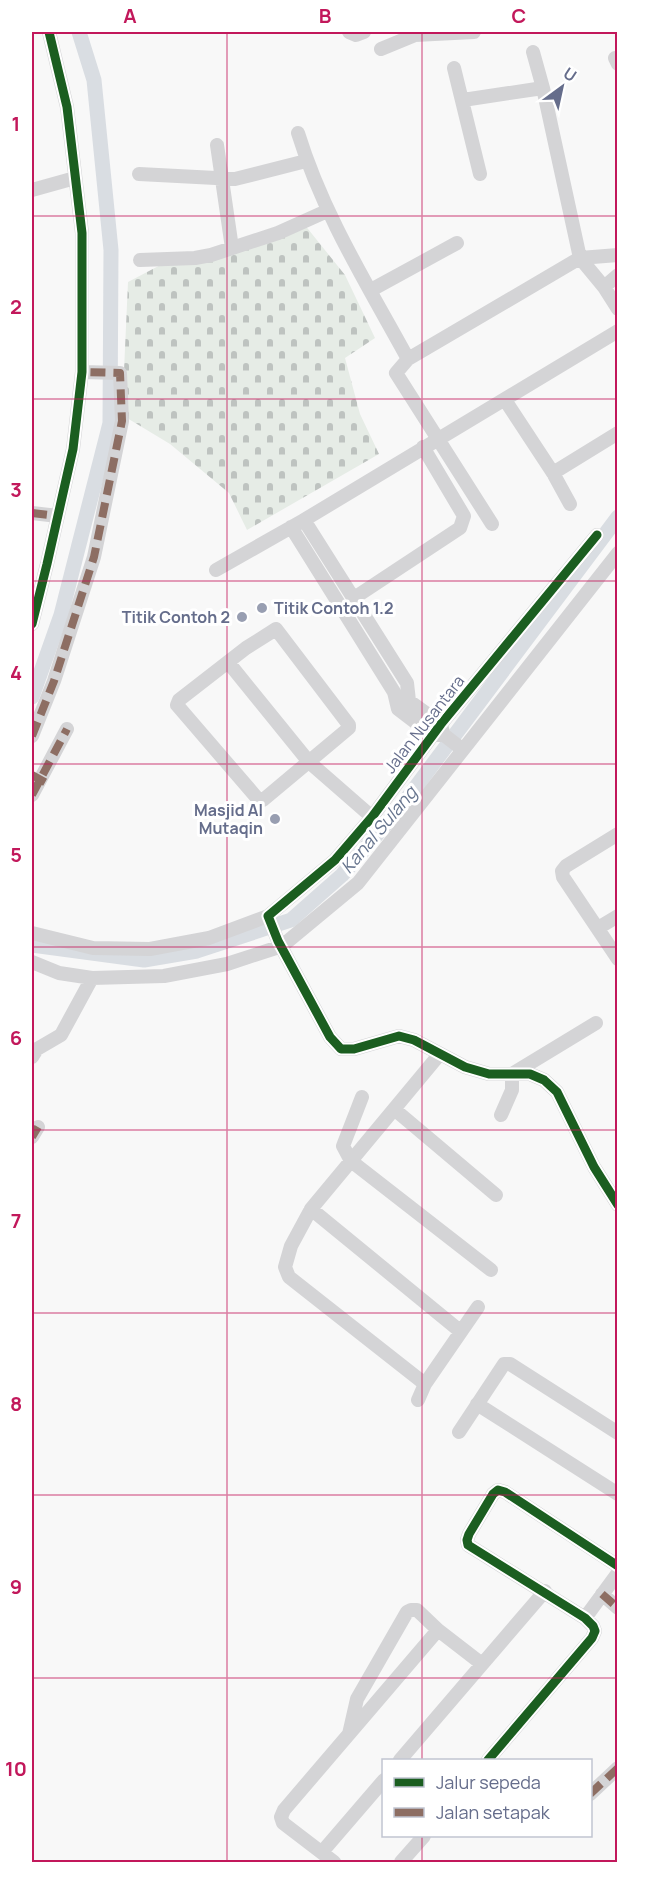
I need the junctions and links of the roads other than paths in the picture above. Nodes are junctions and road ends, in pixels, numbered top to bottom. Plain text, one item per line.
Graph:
1 (49, 32) edge
2 (349, 32) edge
3 (364, 32) edge
4 (474, 32) edge
5 (381, 49) dead end
6 (533, 52) dead end
7 (454, 68) dead end
8 (543, 88) junction
9 (463, 100) junction
10 (298, 133) dead end
11 (217, 145) dead end
12 (306, 161) junction
13 (139, 174) dead end
14 (480, 174) dead end
15 (75, 178) junction
16 (222, 180) junction
17 (32, 190) edge
18 (327, 211) junction
19 (457, 243) dead end
20 (232, 248) junction
21 (618, 255) edge
22 (580, 258) junction
23 (140, 260) dead end
24 (618, 275) edge
25 (604, 287) junction
26 (370, 290) junction
27 (618, 309) edge
28 (618, 331) edge
29 (408, 359) junction
30 (87, 372) junction
31 (505, 400) junction
32 (618, 433) edge
33 (438, 438) junction
34 (423, 447) junction
35 (553, 473) junction
36 (570, 504) dead end
37 (32, 513) edge
38 (58, 516) junction
39 (304, 520) junction
40 (492, 524) dead end
41 (291, 527) junction
42 (597, 535) dead end
43 (618, 553) edge
44 (216, 570) dead end
45 (354, 598) junction
46 (32, 624) edge
47 (228, 662) junction
48 (407, 683) junction
49 (394, 692) junction
50 (68, 729) dead end
51 (439, 732) junction
52 (32, 736) edge
53 (460, 746) junction
54 (309, 762) junction
55 (40, 779) edge
56 (32, 795) edge
57 (372, 817) junction
58 (618, 834) edge
59 (618, 916) edge
60 (268, 919) junction
61 (598, 928) junction
62 (32, 933) edge
63 (280, 943) junction
64 (618, 959) edge
65 (32, 962) edge
66 (92, 978) junction
67 (596, 1023) dead end
68 (439, 1055) junction
69 (32, 1057) edge
70 (512, 1074) junction
71 (362, 1097) dead end
72 (394, 1109) junction
73 (501, 1115) dead end
74 (351, 1161) junction
75 (496, 1195) dead end
76 (618, 1205) edge
77 (311, 1209) junction
78 (491, 1270) dead end
79 (478, 1307) dead end
80 (460, 1331) junction
81 (425, 1384) junction
82 (417, 1400) dead end
83 (477, 1404) junction
84 (459, 1432) dead end
85 (618, 1433) edge
86 (618, 1494) edge
87 (618, 1566) edge
88 (618, 1573) edge
89 (545, 1591) junction
90 (602, 1594) junction
91 (618, 1608) edge
92 (585, 1618) junction
93 (438, 1630) junction
94 (483, 1664) junction
95 (348, 1737) junction
96 (402, 1759) edge
97 (490, 1759) edge
98 (618, 1768) edge
99 (382, 1782) edge
100 (592, 1793) edge
101 (423, 1837) edge
102 (322, 1852) junction
103 (334, 1863) edge
104 (401, 1863) edge

1 - 15 street
2 - 3 street
4 - 5 street
6 - 8 street
7 - 9 street
8 - 9 street
8 - 22 street
9 - 14 street
10 - 12 street
11 - 16 street
12 - 16 street
12 - 18 street
13 - 16 street
15 - 17 street
15 - 30 street
16 - 20 street
18 - 20 street
18 - 26 street
19 - 26 street
20 - 23 street
21 - 22 street
22 - 25 street
22 - 29 street
24 - 25 street
25 - 27 street
26 - 29 street
28 - 31 street
29 - 33 street
30 - 38 street
30 - 52 street
31 - 33 street
31 - 35 street
32 - 35 street
33 - 34 street
33 - 40 street
34 - 39 street
34 - 45 street
35 - 36 street
37 - 38 street
38 - 46 street
39 - 41 street
39 - 45 street
41 - 44 street
41 - 49 street
42 - 51 street, Jalan Nusantara
43 - 53 street
45 - 48 street
47 - 54 street
47 - 54 street
47 - 54 street
48 - 49 street
48 - 51 street
49 - 51 street
50 - 55 street
51 - 53 street
51 - 57 street, Jalan Nusantara
53 - 63 street
54 - 57 street
55 - 56 street
57 - 60 street, Jalan Nusantara
58 - 61 street
59 - 61 street
60 - 62 street, Jalan Nusantara
60 - 63 street
61 - 64 street
63 - 66 street
63 - 68 street
65 - 66 street
66 - 69 street
67 - 70 street
68 - 70 street
68 - 72 street
70 - 73 street
70 - 76 street
71 - 74 street
72 - 74 street
72 - 75 street
74 - 77 street
74 - 78 street
77 - 80 street
77 - 81 street
79 - 80 street
80 - 81 street
81 - 82 street
83 - 84 street
83 - 85 street
83 - 86 street
87 - 89 street
88 - 90 street
89 - 92 street
89 - 94 street
90 - 91 street
90 - 92 street
92 - 97 street
93 - 94 street
93 - 95 street
93 - 95 street
94 - 96 street
95 - 102 street
98 - 100 street
99 - 102 street
101 - 104 street
102 - 103 street

